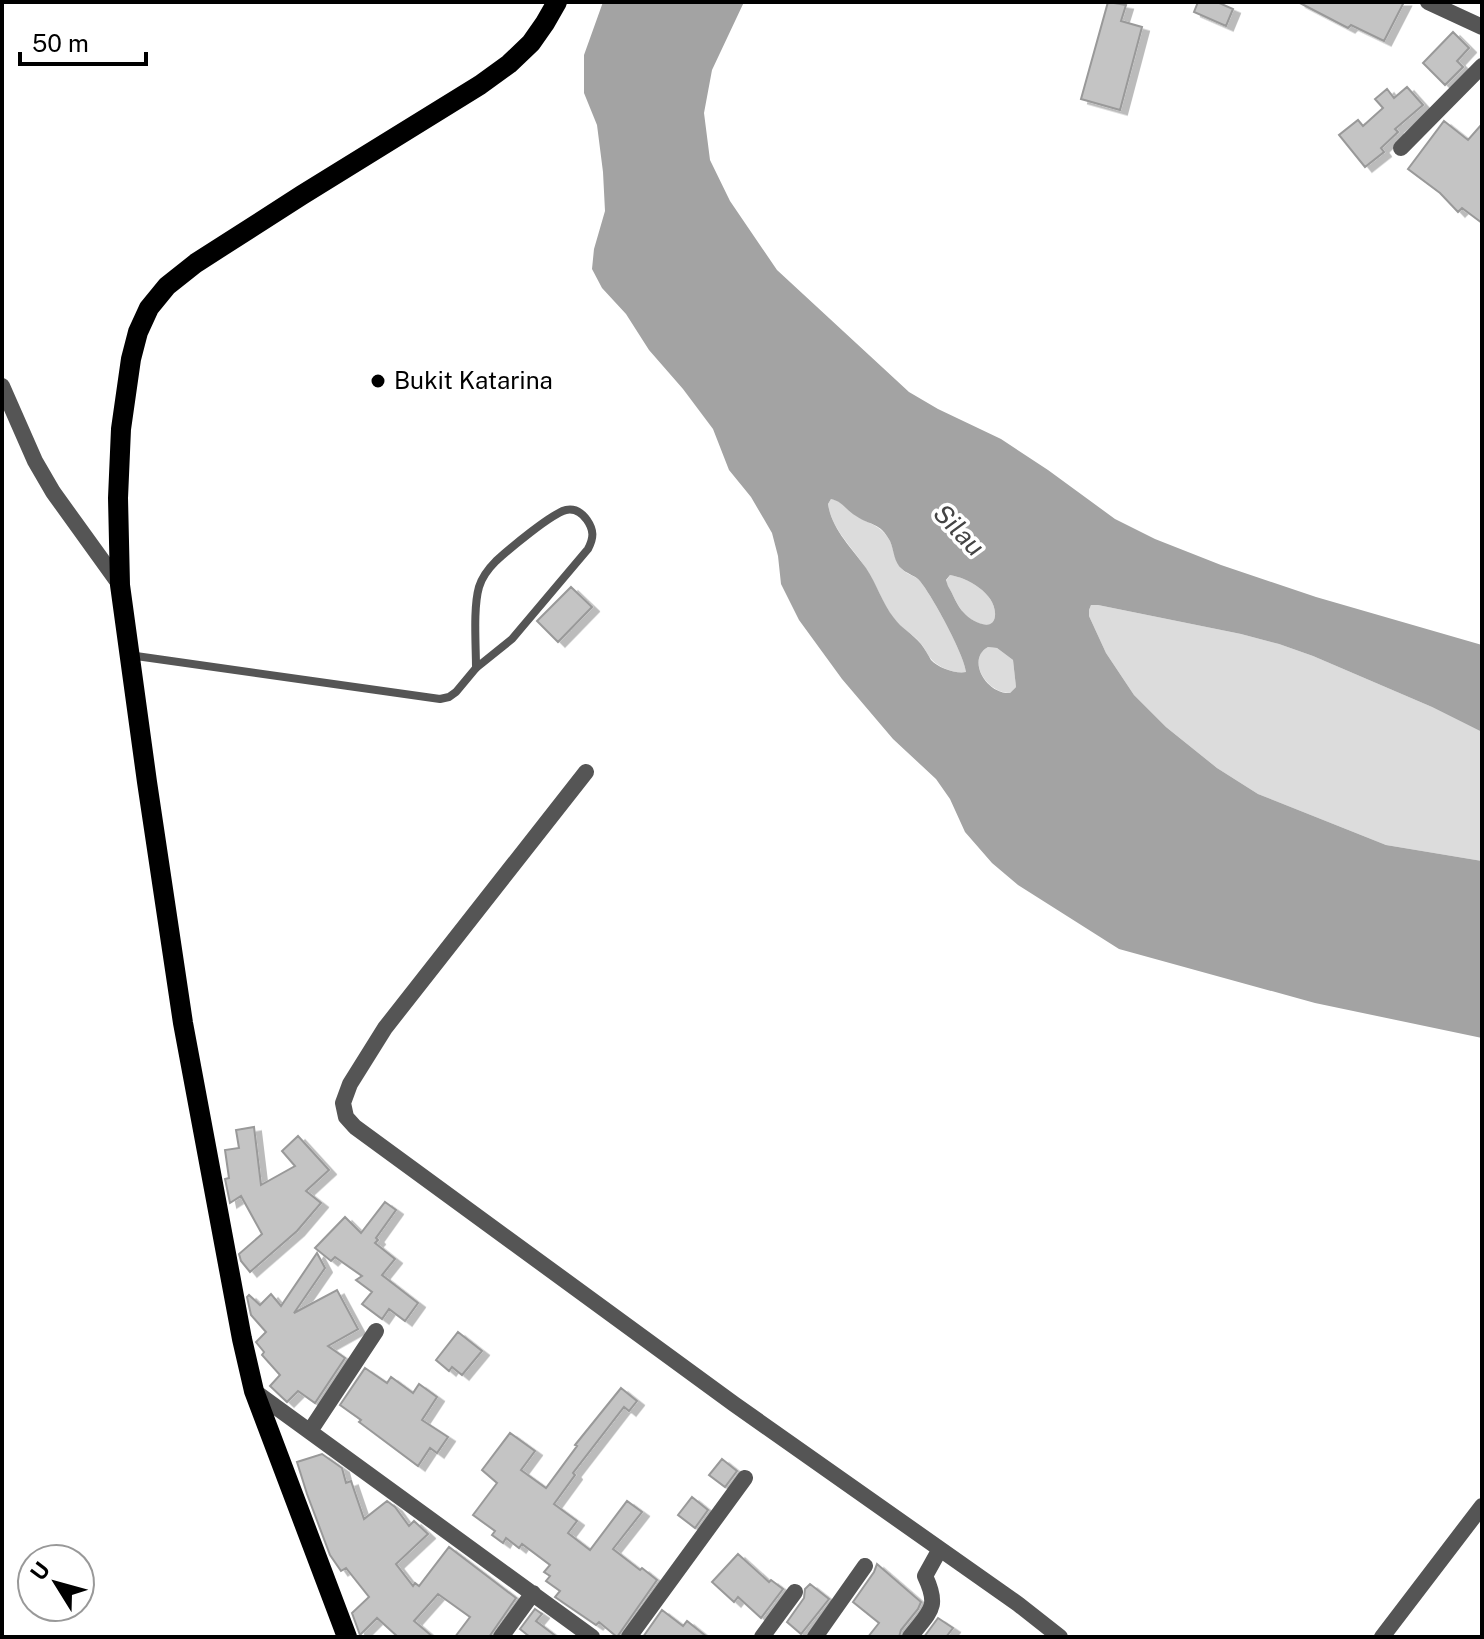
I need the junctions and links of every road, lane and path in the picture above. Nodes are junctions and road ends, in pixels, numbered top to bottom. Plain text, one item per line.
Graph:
1 (557, 2) edge
2 (1428, 2) edge
3 (1445, 6) edge
4 (1482, 27) edge
5 (1482, 66) edge
6 (1401, 148) dead end
7 (2, 386) edge
8 (120, 585) junction
9 (129, 655) junction
10 (476, 668) junction
11 (586, 772) dead end
12 (376, 1331) dead end
13 (254, 1391) junction
14 (310, 1431) junction
15 (745, 1478) dead end
16 (1482, 1506) edge
17 (940, 1549) junction
18 (865, 1566) dead end
19 (795, 1592) dead end
20 (533, 1593) junction
21 (347, 1637) edge
22 (501, 1637) edge
23 (592, 1637) edge
24 (629, 1637) edge
25 (762, 1637) edge
26 (815, 1637) edge
27 (910, 1637) edge
28 (1060, 1637) edge
29 (1382, 1637) edge

1 - 8 main road
2 - 3 street
3 - 4 street
5 - 6 street
7 - 8 street
8 - 9 main road
9 - 10 lane
9 - 13 main road
10 - 10 lane
11 - 17 street
12 - 14 street
13 - 14 street
13 - 21 main road
14 - 20 street
15 - 24 street
16 - 29 street
17 - 27 street
17 - 28 street
18 - 26 street
19 - 25 street
20 - 22 street
20 - 23 street

